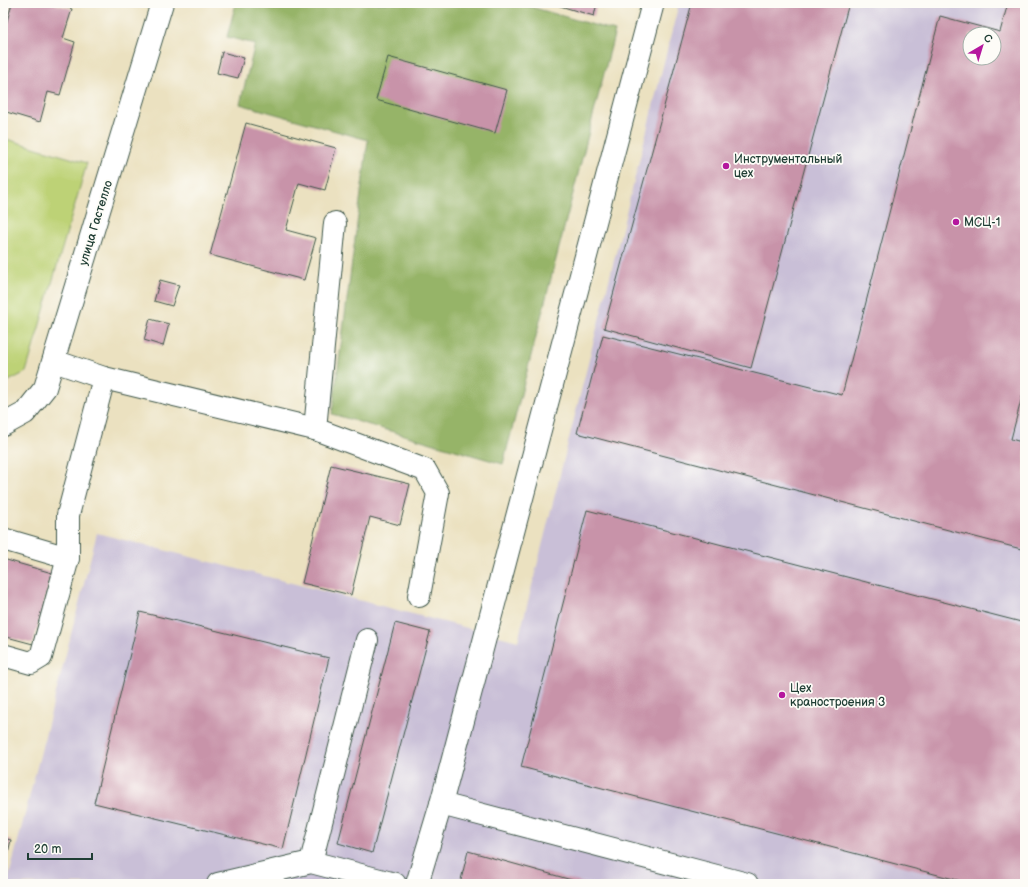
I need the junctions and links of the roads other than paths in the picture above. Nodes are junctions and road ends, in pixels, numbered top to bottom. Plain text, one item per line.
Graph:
1 (162, 3) edge
2 (653, 3) edge
3 (335, 222) dead end
4 (54, 361) junction
5 (104, 378) junction
6 (3, 425) edge
7 (316, 429) junction
8 (3, 539) edge
9 (68, 558) junction
10 (419, 596) dead end
11 (367, 640) dead end
12 (3, 655) edge
13 (441, 804) junction
14 (311, 862) junction
15 (218, 884) edge
16 (395, 884) edge
17 (417, 884) edge
18 (747, 884) edge

1 - 4 main road, улица Гастелло
2 - 13 main road
3 - 7 main road
4 - 5 main road
4 - 6 main road, улица Гастелло
5 - 7 main road
5 - 9 main road
7 - 10 main road
8 - 9 main road
9 - 12 main road
11 - 14 main road
13 - 17 main road
13 - 18 main road
14 - 15 main road
14 - 16 main road

